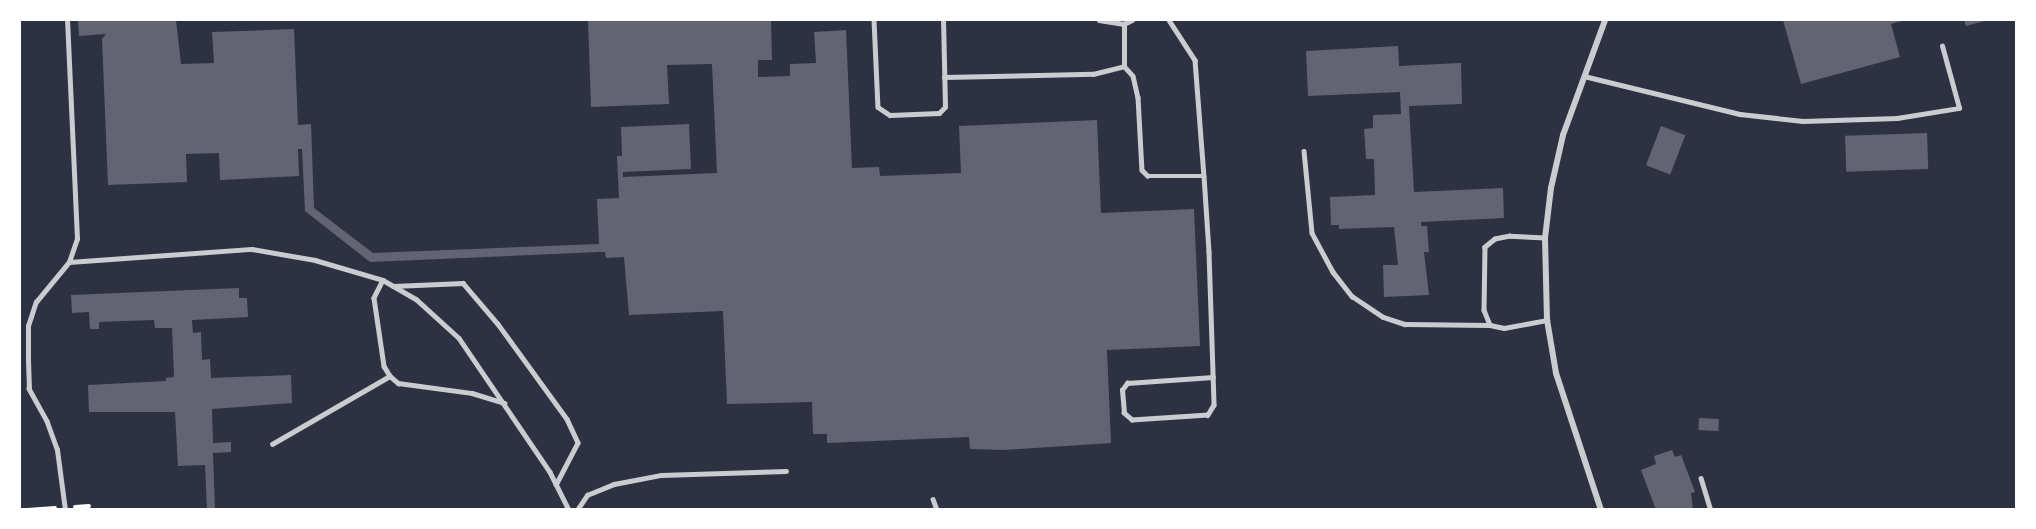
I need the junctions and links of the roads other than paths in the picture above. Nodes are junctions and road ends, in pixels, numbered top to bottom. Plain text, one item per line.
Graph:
1 (67, 20) edge
2 (874, 20) edge
3 (943, 20) edge
4 (1099, 20) edge
5 (1132, 20) edge
6 (1169, 20) edge
7 (1605, 20) edge
8 (1124, 24) junction
9 (1941, 46) dead end
10 (1124, 66) junction
11 (944, 76) junction
12 (1584, 76) junction
13 (1304, 151) dead end
14 (1204, 176) junction
15 (1545, 238) junction
16 (69, 262) junction
17 (383, 280) junction
18 (393, 286) junction
19 (1547, 320) junction
20 (1490, 325) junction
21 (390, 376) junction
22 (1213, 377) junction
23 (504, 403) junction
24 (272, 444) dead end
25 (786, 471) dead end
26 (1701, 478) dead end
27 (556, 484) junction
28 (933, 499) dead end
29 (64, 510) edge
30 (568, 510) edge
31 (578, 510) edge
32 (937, 510) edge
33 (1601, 510) edge
34 (1712, 510) edge

1 - 16 lane
2 - 11 lane
3 - 11 lane
4 - 8 lane
5 - 8 lane
6 - 14 lane
7 - 12 street
8 - 10 lane
9 - 12 lane
10 - 11 lane
10 - 14 lane
12 - 15 street
13 - 20 lane
14 - 22 lane
15 - 19 street
15 - 20 lane
16 - 17 lane
16 - 29 lane
17 - 18 lane
17 - 21 lane
18 - 23 lane
18 - 27 lane
19 - 20 lane
19 - 33 street
21 - 23 lane
21 - 24 lane
22 - 22 lane
23 - 27 lane
25 - 31 lane
26 - 34 lane
27 - 30 lane
28 - 32 lane

